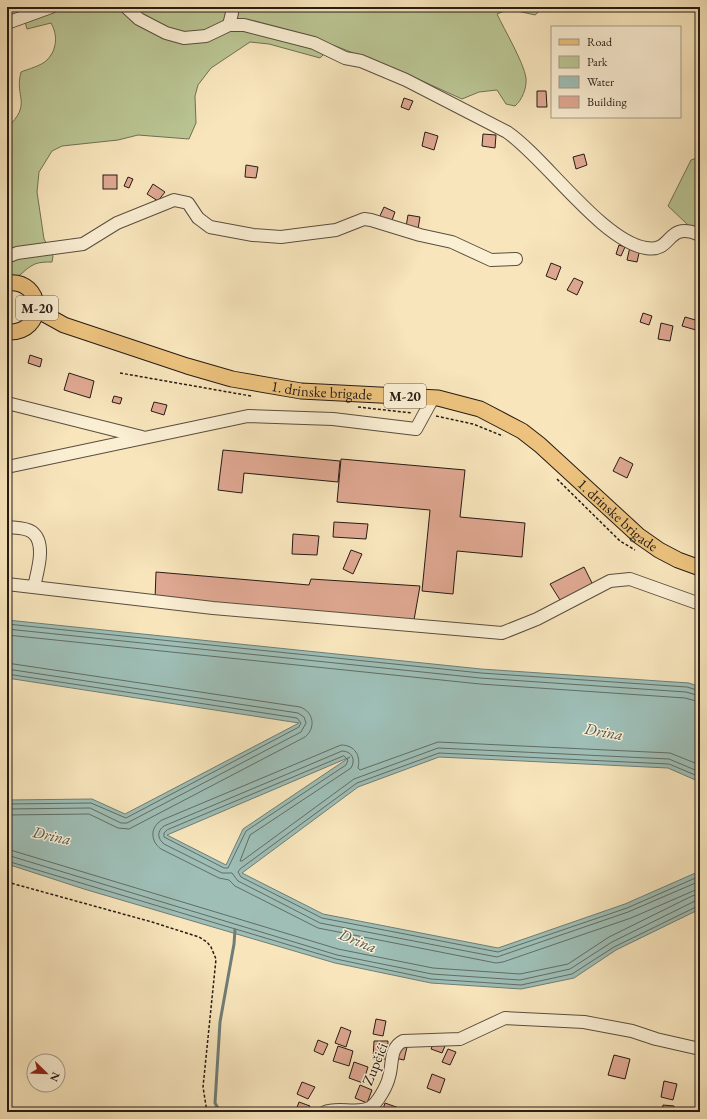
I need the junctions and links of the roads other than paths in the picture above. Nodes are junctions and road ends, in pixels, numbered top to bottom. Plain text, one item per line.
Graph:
1 (51, 7) edge
2 (126, 7) edge
3 (231, 7) edge
4 (7, 23) edge
5 (229, 25) junction
6 (700, 235) edge
7 (7, 257) edge
8 (516, 259) dead end
9 (7, 283) edge
10 (37, 310) junction
11 (30, 325) junction
12 (64, 325) junction
13 (7, 332) edge
14 (433, 398) junction
15 (7, 403) edge
16 (145, 438) junction
17 (7, 467) edge
18 (7, 527) edge
19 (700, 568) edge
20 (7, 584) edge
21 (34, 587) junction
22 (700, 604) edge
23 (700, 1049) edge
24 (325, 1112) edge

1 - 4 street
2 - 5 street
3 - 5 street
5 - 6 street
7 - 8 street
9 - 10 main road, M-20
10 - 11 main road, M-20
10 - 12 main road, M-20
11 - 12 main road, M-20
11 - 13 main road, M-20
12 - 14 main road, 1. drinske brigade / M-20
14 - 16 street
14 - 19 main road, 1. drinske brigade / M-20
15 - 16 street
16 - 17 street
18 - 21 street
20 - 21 street
21 - 22 street
23 - 24 street, Zupčići

